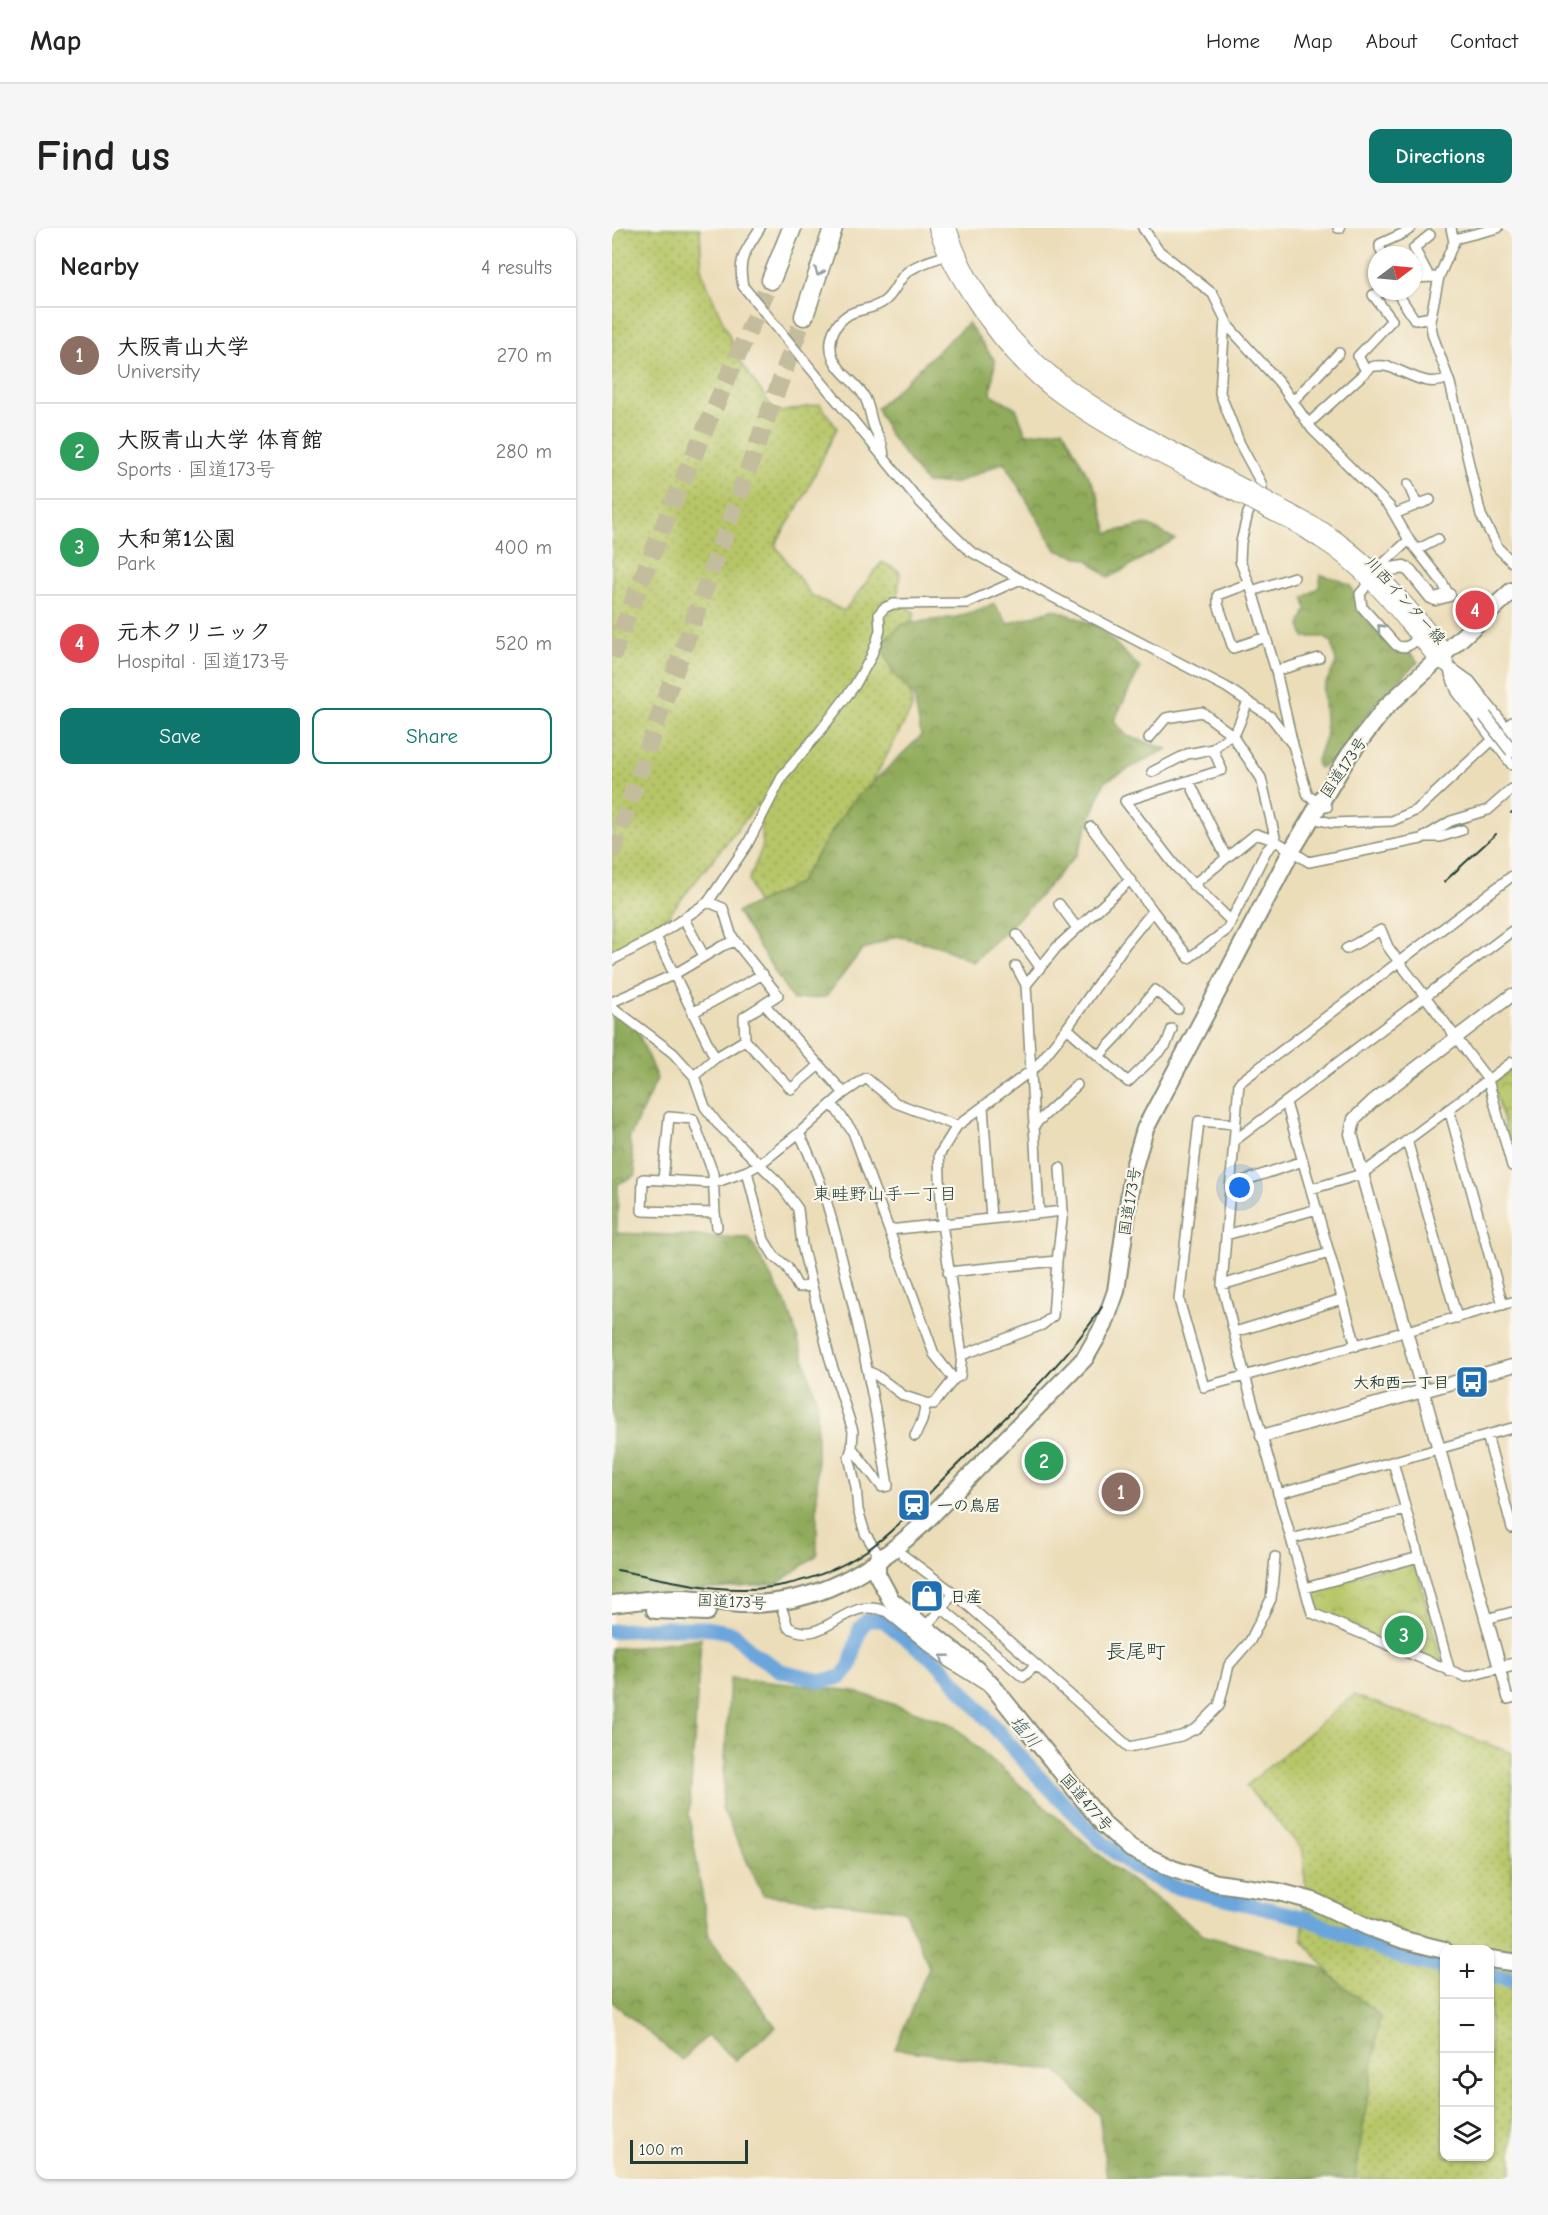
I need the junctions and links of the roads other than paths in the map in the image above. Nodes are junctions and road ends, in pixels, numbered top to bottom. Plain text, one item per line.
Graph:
1 (760, 228) edge
2 (792, 228) edge
3 (833, 228) edge
4 (936, 228) edge
5 (949, 228) edge
6 (1143, 228) edge
7 (1411, 228) edge
8 (1451, 228) edge
9 (1494, 228) edge
10 (1431, 235) dead end
11 (1454, 239) junction
12 (1380, 246) edge
13 (947, 255) junction
14 (1434, 277) junction
15 (1422, 278) edge
16 (771, 280) tunnel mouth
17 (1377, 300) edge
18 (1402, 300) edge
19 (804, 316) tunnel mouth
20 (1431, 317) junction
21 (1225, 320) junction
22 (1339, 354) dead end
23 (1366, 371) junction
24 (1448, 378) junction
25 (1293, 401) junction
26 (1308, 424) junction
27 (884, 457) junction
28 (1408, 484) dead end
29 (1246, 494) junction
30 (1430, 500) dead end
31 (1417, 505) junction
32 (1394, 514) junction
33 (1321, 535) junction
34 (1438, 539) dead end
35 (1409, 540) junction
36 (1417, 550) junction
37 (1512, 562) edge
38 (1384, 563) dead end
39 (1294, 577) dead end
40 (1383, 578) junction
41 (1021, 579) junction
42 (1250, 588) junction
43 (1364, 589) dead end
44 (1512, 591) edge
45 (1449, 594) joint
46 (1512, 605) edge
47 (1266, 637) junction
48 (1419, 638) junction
49 (1318, 658) dead end
50 (1442, 658) junction
51 (1276, 670) junction
52 (1248, 702) junction
53 (1510, 728) edge
54 (1232, 735) junction
55 (1149, 738) dead end
56 (1493, 739) junction
57 (1293, 745) junction
58 (1213, 749) junction
59 (1512, 751) edge
60 (1512, 765) edge
61 (1152, 772) dead end
62 (1189, 782) junction
63 (1512, 789) edge
64 (1322, 810) junction
65 (1091, 827) dead end
66 (1462, 830) dead end
67 (1425, 837) junction
68 (1276, 841) junction
69 (1295, 852) junction
70 (1226, 857) junction
71 (1512, 876) edge
72 (1130, 880) junction
73 (1193, 885) junction
74 (708, 902) junction
75 (1059, 904) dead end
76 (1154, 911) junction
77 (684, 919) junction
78 (1231, 921) junction
79 (1077, 928) junction
80 (1512, 932) edge
81 (1017, 935) dead end
82 (656, 937) junction
83 (735, 941) junction
84 (1346, 949) dead end
85 (704, 956) junction
86 (612, 960) edge
87 (1399, 960) junction
88 (1016, 966) dead end
89 (1040, 967) junction
90 (763, 974) junction
91 (673, 975) junction
92 (1026, 985) junction
93 (1512, 995) edge
94 (1426, 996) junction
95 (612, 1002) edge
96 (764, 1004) junction
97 (612, 1007) edge
98 (1178, 1009) dead end
99 (692, 1013) junction
100 (1067, 1028) junction
101 (1172, 1029) dead end
102 (1456, 1036) junction
103 (745, 1040) junction
104 (1099, 1056) junction
105 (715, 1058) junction
106 (1512, 1062) edge
107 (819, 1065) junction
108 (1030, 1072) junction
109 (694, 1076) junction
110 (1488, 1080) junction
111 (1077, 1085) dead end
112 (844, 1094) junction
113 (1287, 1102) junction
114 (832, 1104) junction
115 (983, 1107) junction
116 (1449, 1109) junction
117 (1236, 1124) junction
118 (957, 1126) junction
119 (1033, 1126) junction
120 (799, 1133) junction
121 (1407, 1140) junction
122 (1234, 1141) junction
123 (1510, 1148) edge
124 (1303, 1161) junction
125 (760, 1164) junction
126 (1512, 1166) edge
127 (1060, 1168) dead end
128 (747, 1171) junction
129 (1362, 1174) junction
130 (663, 1180) junction
131 (714, 1183) junction
132 (1231, 1185) junction
133 (1311, 1189) junction
134 (1317, 1209) junction
135 (1063, 1211) junction
136 (715, 1213) junction
137 (1038, 1213) junction
138 (991, 1218) junction
139 (942, 1224) junction
140 (717, 1227) dead end
141 (889, 1230) junction
142 (1226, 1235) junction
143 (1329, 1253) junction
144 (1057, 1261) junction
145 (948, 1272) junction
146 (1222, 1285) junction
147 (812, 1287) junction
148 (1342, 1299) junction
149 (1508, 1304) edge
150 (1457, 1317) junction
151 (1234, 1332) junction
152 (1407, 1332) junction
153 (1356, 1346) junction
154 (962, 1355) junction
155 (1512, 1366) edge
156 (869, 1372) junction
157 (1245, 1376) junction
158 (954, 1379) junction
159 (1423, 1391) junction
160 (926, 1403) junction
161 (1512, 1428) edge
162 (1487, 1435) junction
163 (915, 1436) dead end
164 (1262, 1436) junction
165 (852, 1448) junction
166 (1439, 1449) junction
167 (1392, 1462) junction
168 (1278, 1494) junction
169 (1406, 1510) junction
170 (1512, 1528) edge
171 (1291, 1539) junction
172 (903, 1555) junction
173 (1275, 1557) dead end
174 (1419, 1557) junction
175 (877, 1569) junction
176 (1305, 1588) junction
177 (954, 1593) junction
178 (612, 1604) edge
179 (942, 1608) junction
180 (783, 1612) junction
181 (1512, 1612) edge
182 (612, 1615) edge
183 (1486, 1619) junction
184 (924, 1628) junction
185 (1036, 1665) junction
186 (1506, 1666) edge
187 (1450, 1672) junction
188 (994, 1688) junction
189 (1512, 1698) edge
190 (1440, 1949) edge
191 (1494, 1960) edge
192 (1512, 1962) edge

1 - 27 street
2 - 16 highway
3 -> 19 highway
4 - 13 main road, 川西インター線
5 - 29 main road, 川西インター線
6 - 21 street
7 - 12 street
8 - 11 street
9 - 11 street
10 - 14 street
11 - 14 street
13 - 27 street
13 - 29 main road, 川西インター線
14 - 15 street
14 - 20 street
17 - 23 street
18 - 20 street
20 - 24 street
21 - 25 street
21 - 42 street
22 - 25 street
23 - 24 street
23 - 26 street
24 - 37 street
25 - 26 street
26 - 32 street
27 - 41 street
28 - 31 street
29 - 33 main road, 川西インター線, bridge
30 - 31 street
31 - 32 street
32 - 35 street
33 - 40 main road, 川西インター線
33 - 48 main road, 川西インター線
34 - 36 street
35 - 36 street
35 - 38 street
36 - 45 street
39 - 42 street
40 - 45 street
40 - 50 main road, 川西インター線
41 - 52 street
41 - 74 street
42 - 47 street
42 - 47 street
48 -> 43 street
44 - 50 highway, 国道173号
46 - 50 highway, 国道173号
47 - 51 street
48 - 50 main road, 川西インター線
49 - 51 street
50 - 53 street
50 - 56 street
50 - 59 street, bridge
50 - 64 highway, 国道173号
51 - 57 street
52 - 54 street
52 - 57 street
53 - 56 street
54 - 55 street
54 - 58 street
54 - 68 street
56 - 60 street
56 - 64 street
57 - 64 street
58 - 61 street
58 - 62 street
62 - 70 street
62 - 73 street
63 - 67 street
64 - 69 highway, 国道173号
65 - 72 street
66 - 67 street
67 - 69 street
68 - 69 street
68 - 70 street
68 - 78 street
69 - 172 highway, 国道173号
69 - 175 highway, 国道173号
70 - 73 street
71 - 87 street
72 - 76 street
72 - 79 street
73 - 78 street
74 - 77 street
74 - 83 street
75 - 79 street
76 - 78 street
76 - 100 street
77 - 82 street
77 - 85 street
79 - 89 street
80 - 94 street
81 - 89 street
82 - 86 street
82 - 91 street
83 - 85 street
83 - 90 street
84 - 87 street
85 - 91 street
87 - 94 street
87 - 117 street
88 - 92 street
89 - 92 street
90 - 96 street
90 - 99 street
91 - 95 street
91 - 99 street
92 - 108 street
93 - 102 street
94 - 102 street
94 - 113 street
96 - 103 street
96 - 107 street
97 - 109 street
98 - 104 street
99 - 105 street
100 - 104 street
100 - 108 street
101 - 104 street
102 - 110 street
102 - 129 street
103 - 105 street
103 - 107 street
105 - 109 street
106 - 110 street
107 - 112 street
108 - 115 street
108 - 119 street
109 - 125 street
110 - 116 street
110 - 123 street
111 - 119 street
112 - 114 street
112 - 118 street
113 - 122 street
113 - 124 street
114 - 120 street
114 - 141 street
115 - 118 street
115 - 138 street
116 - 121 street
116 - 149 street
117 - 122 street
117 - 157 street
118 - 139 street
119 - 137 street
120 - 125 street
120 - 156 street
121 - 129 street
121 - 150 street
122 - 132 street
123 - 126 street
124 - 132 street
124 - 133 street
125 - 128 street
125 - 147 street
127 - 135 street
128 - 131 street
128 - 147 street
129 - 133 street
129 - 152 street
130 - 131 street
130 - 131 street
130 - 136 street
131 - 136 street
132 - 142 street
133 - 134 street
134 - 142 street
134 - 143 street
135 - 137 street
135 - 144 street
136 - 140 street
137 - 138 street
138 - 139 street
139 - 141 street
139 - 145 street
141 - 158 street
142 - 146 street
143 - 146 street
143 - 148 street
144 - 145 street
144 - 154 street
145 - 154 street
146 - 151 street
147 - 165 street
148 - 151 street
148 - 153 street
149 - 150 street
150 - 152 street
151 - 157 street
152 - 153 street
152 - 159 street
153 - 157 street
154 - 158 street
155 - 159 street
156 - 160 street
156 - 165 street
157 - 164 street
158 - 160 street
159 - 164 street
159 - 166 street
160 - 163 street
161 - 162 street
162 - 166 street
162 - 170 street
164 - 168 street
165 - 175 street
166 - 167 street
166 - 183 street
167 - 168 street
167 - 169 street
168 - 171 street
169 - 171 street
169 - 174 street
171 - 176 street
172 - 175 highway, 国道173号
172 - 177 street
173 - 185 street
174 - 176 street
174 - 187 street
175 - 178 highway, 国道173号
175 - 180 highway, 国道173号
175 - 184 highway, 国道477号
176 - 187 street
177 - 179 street
177 - 185 street
179 - 184 street
179 - 185 street
180 - 182 highway, 国道173号
188 -> 180 street
181 - 183 street
183 - 186 street
184 - 188 highway, 国道477号
186 - 187 street
186 - 189 street
188 - 190 highway, 国道477号
191 - 192 highway

